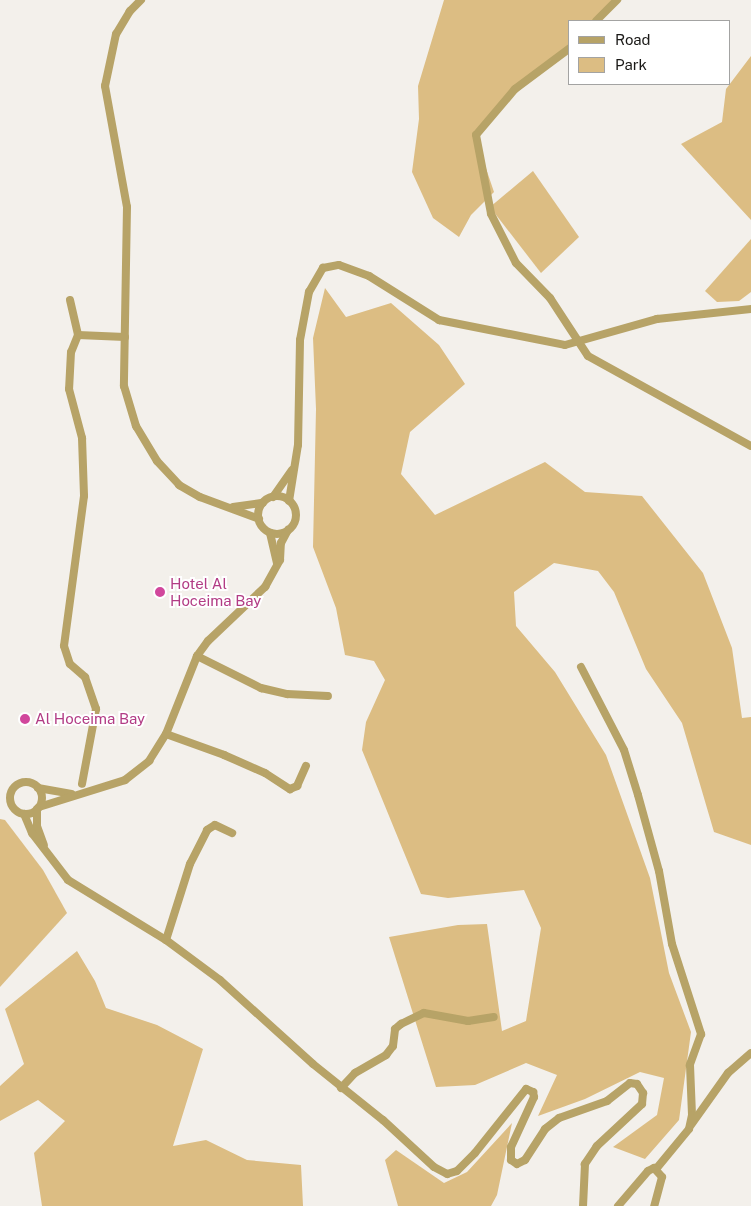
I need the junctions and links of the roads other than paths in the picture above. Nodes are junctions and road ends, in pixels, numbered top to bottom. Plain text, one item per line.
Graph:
1 (142, 0) edge
2 (617, 0) edge
3 (597, 20) edge
4 (568, 49) edge
5 (70, 300) dead end
6 (751, 309) edge
7 (78, 335) junction
8 (124, 337) junction
9 (579, 343) junction
10 (751, 446) edge
11 (294, 466) junction
12 (273, 497) junction
13 (289, 501) junction
14 (263, 503) junction
15 (231, 507) junction
16 (259, 519) junction
17 (288, 530) junction
18 (270, 533) junction
19 (277, 565) junction
20 (197, 656) junction
21 (581, 667) dead end
22 (328, 696) dead end
23 (166, 734) junction
24 (306, 766) dead end
25 (82, 784) dead end
26 (38, 788) junction
27 (73, 794) junction
28 (38, 808) junction
29 (24, 814) junction
30 (232, 833) dead end
31 (48, 854) junction
32 (166, 940) junction
33 (494, 1017) dead end
34 (751, 1053) edge
35 (341, 1088) junction
36 (689, 1129) junction
37 (656, 1169) junction
38 (583, 1206) edge
39 (618, 1206) edge
40 (654, 1206) edge

1 - 8 street
2 - 3 street
4 - 9 street
5 - 7 street
6 - 9 street
7 - 8 street
7 - 25 street
8 - 15 street
9 - 10 street
9 - 11 street
11 - 12 street
11 - 13 street
12 - 13 street
12 - 14 street
13 - 17 street
14 - 15 street
14 - 16 street
15 - 16 street
16 - 18 street
17 - 18 street
17 - 19 street
18 - 19 street
19 - 20 street
20 - 22 street
20 - 23 street
21 - 36 street
23 - 24 street
23 - 27 street
26 - 27 street
26 - 28 street
26 - 29 street
27 - 28 street
28 - 29 street
28 - 31 street
29 - 31 street
30 - 32 street
31 - 32 street
32 - 35 street
33 - 35 street
34 - 36 street
35 - 38 street
36 - 37 street
37 - 39 street
37 - 40 street

